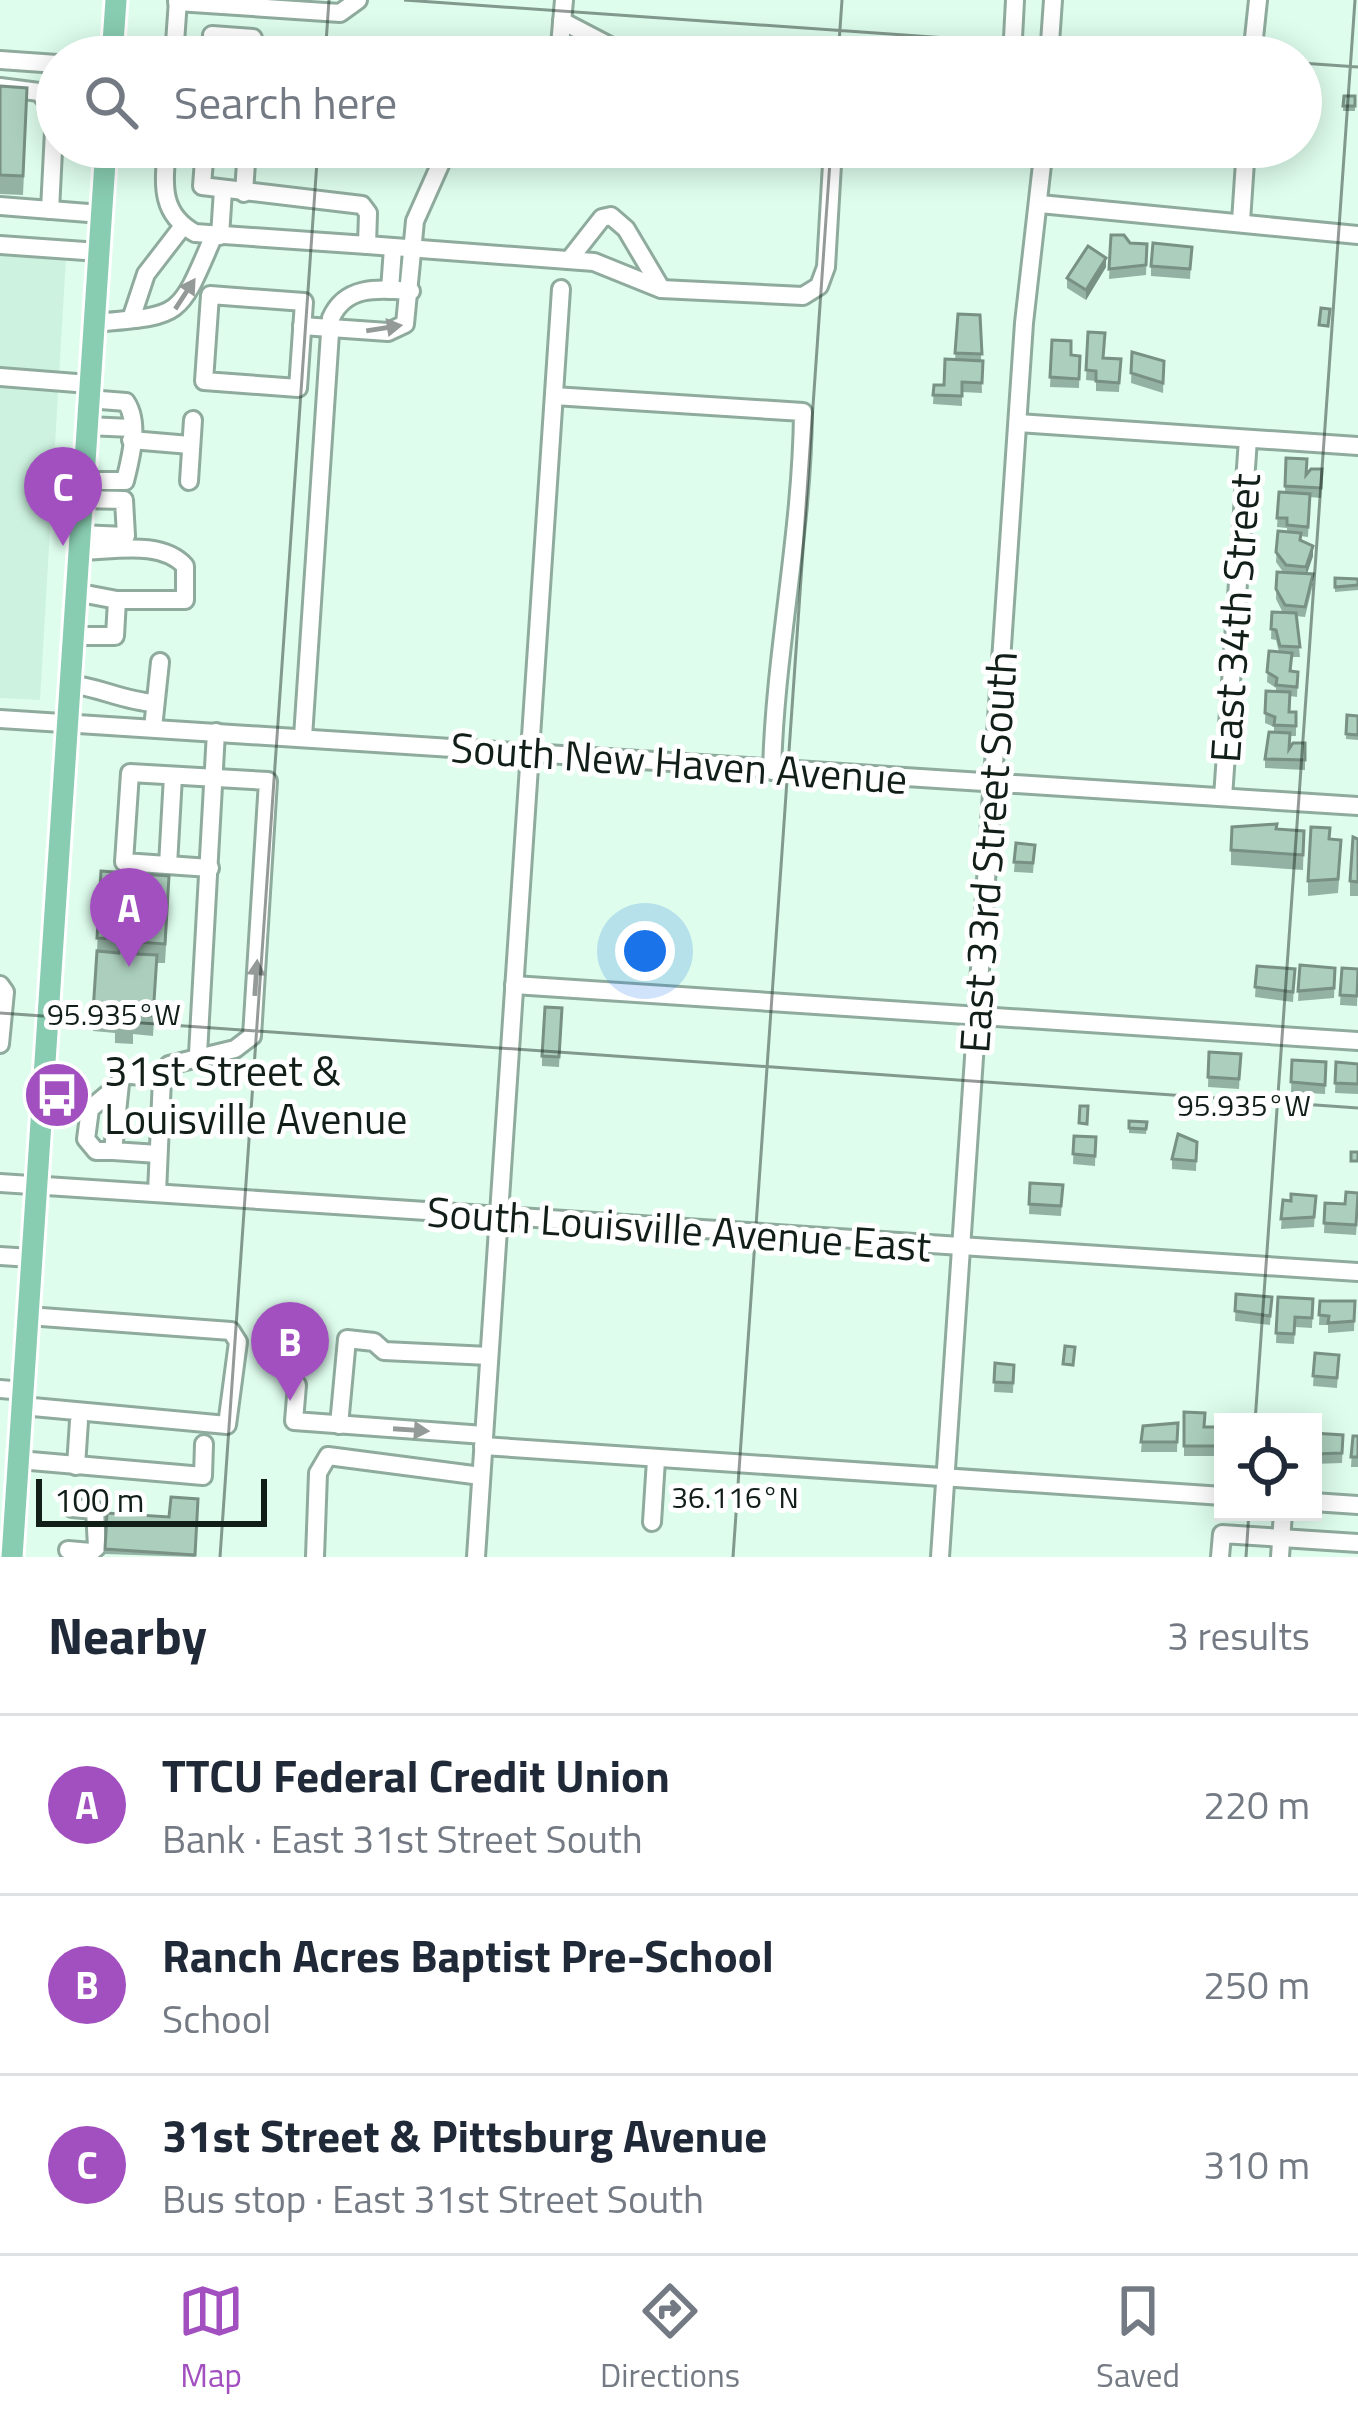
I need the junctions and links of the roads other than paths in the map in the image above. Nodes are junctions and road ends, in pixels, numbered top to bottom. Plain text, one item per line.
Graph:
1 (116, 0) edge
2 (358, 0) edge
3 (564, 0) edge
4 (1015, 0) edge
5 (1053, 0) edge
6 (1258, 0) edge
7 (178, 1) edge
8 (235, 6) junction
9 (562, 21) junction
10 (113, 36) edge
11 (175, 36) edge
12 (233, 36) edge
13 (561, 36) edge
14 (591, 36) edge
15 (1013, 36) edge
16 (1050, 36) edge
17 (1254, 36) edge
18 (0, 60) edge
19 (36, 63) edge
20 (0, 87) edge
21 (36, 92) edge
22 (52, 168) edge
23 (104, 168) edge
24 (166, 168) edge
25 (203, 168) edge
26 (246, 168) edge
27 (439, 168) edge
28 (829, 168) edge
29 (1042, 168) edge
30 (1245, 168) edge
31 (223, 190) junction
32 (244, 194) junction
33 (1040, 204) junction
34 (0, 206) edge
35 (50, 210) junction
36 (101, 214) junction
37 (1241, 220) junction
38 (183, 226) junction
39 (217, 236) junction
40 (1358, 236) edge
41 (0, 245) edge
42 (367, 245) junction
43 (393, 248) junction
44 (413, 249) junction
45 (99, 252) junction
46 (569, 260) junction
47 (561, 289) dead end
48 (661, 289) junction
49 (390, 290) junction
50 (411, 292) junction
51 (131, 319) junction
52 (94, 323) junction
53 (302, 326) junction
54 (329, 329) junction
55 (0, 377) edge
56 (89, 391) junction
57 (554, 396) junction
58 (193, 420) dead end
59 (1018, 423) junction
60 (87, 426) junction
61 (132, 434) junction
62 (1248, 439) junction
63 (190, 445) junction
64 (1358, 446) edge
65 (189, 481) dead end
66 (82, 490) junction
67 (78, 542) junction
68 (75, 592) junction
69 (117, 600) junction
70 (72, 636) junction
71 (160, 662) dead end
72 (68, 683) junction
73 (154, 703) junction
74 (0, 719) edge
75 (66, 723) junction
76 (153, 728) junction
77 (216, 732) junction
78 (303, 737) junction
79 (529, 752) junction
80 (772, 771) junction
81 (173, 776) junction
82 (213, 779) junction
83 (993, 783) junction
84 (1223, 797) junction
85 (1358, 806) edge
86 (168, 865) junction
87 (210, 868) junction
88 (0, 985) edge
89 (514, 985) junction
90 (976, 1017) junction
91 (1358, 1041) edge
92 (0, 1044) edge
93 (198, 1054) junction
94 (162, 1078) junction
95 (116, 1088) junction
96 (105, 1151) junction
97 (158, 1154) junction
98 (0, 1184) edge
99 (35, 1185) junction
100 (157, 1193) junction
101 (499, 1216) junction
102 (961, 1249) junction
103 (0, 1256) edge
104 (31, 1258) junction
105 (1358, 1272) edge
106 (28, 1316) junction
107 (490, 1356) junction
108 (297, 1385) dead end
109 (15, 1395) edge
110 (79, 1421) dead end
111 (339, 1425) junction
112 (483, 1441) junction
113 (204, 1444) dead end
114 (13, 1447) edge
115 (656, 1460) junction
116 (76, 1466) junction
117 (481, 1476) junction
118 (945, 1479) junction
119 (1214, 1495) edge
120 (1322, 1502) edge
121 (1358, 1504) edge
122 (72, 1508) dead end
123 (652, 1522) dead end
124 (1358, 1543) edge
125 (1281, 1548) edge
126 (68, 1550) dead end
127 (12, 1557) edge
128 (315, 1557) edge
129 (476, 1557) edge
130 (940, 1557) edge
131 (1220, 1557) edge

1 - 10 main road
2 - 8 street
3 - 9 street
4 - 15 street
5 - 16 street
6 - 17 street
7 - 8 street
7 - 11 street
8 - 12 street
9 - 13 street
9 - 14 street
18 - 19 street
20 - 21 street
22 - 35 street
23 - 36 main road
24 - 38 street
25 - 31 street
26 - 32 street
27 - 44 street
28 - 48 street
29 - 33 street, East 33rd Street South
30 - 37 street
31 - 32 street
31 - 39 street
32 - 42 street
33 - 37 street
33 - 59 street, East 33rd Street South
34 - 35 street
35 - 36 street
36 - 45 main road
37 - 40 street
38 - 39 street
38 - 51 street
39 - 42 street
51 -> 39 street
41 - 45 street
42 - 43 street
43 - 44 street
43 - 49 street
44 - 46 street
44 - 50 street
45 - 52 main road
46 - 48 street
46 - 48 street
47 - 57 street
49 - 50 street
49 - 54 street
54 -> 50 street
51 - 52 street
52 - 56 main road
53 - 53 street
53 - 54 street
54 - 78 street
55 - 56 street
56 - 60 main road
56 - 61 street
57 - 79 street
57 - 80 street
58 - 63 street
59 - 62 street
59 - 83 street, East 33rd Street South
60 - 61 street
60 - 66 main road
61 - 63 street
61 - 66 street
62 - 64 street
62 - 84 street, East 34th Street
63 - 65 street
66 - 67 main road
66 - 67 street
67 - 68 main road
67 - 69 street
68 - 69 street
68 - 70 main road
69 - 70 street
70 - 72 main road
71 - 73 street
72 - 73 street
72 - 75 main road
73 - 76 street
74 - 75 street, South New Haven Avenue
75 - 76 street, South New Haven Avenue
75 - 99 main road
76 - 77 street, South New Haven Avenue
77 - 78 street, South New Haven Avenue
77 - 82 street
78 - 79 street, South New Haven Avenue
79 - 80 street, South New Haven Avenue
79 - 89 street
80 - 83 street, South New Haven Avenue
81 - 82 street
81 - 86 street
81 - 86 street
82 - 87 street
93 -> 82 street
83 - 84 street, South New Haven Avenue
83 - 90 street, East 33rd Street South
84 - 85 street, South New Haven Avenue
86 - 87 street
87 - 93 street
88 - 92 street
89 - 90 street
89 - 101 street
90 - 91 street
90 - 102 street, East 33rd Street South
93 - 94 street
94 - 95 street
94 - 97 street
95 - 96 street
95 - 96 street
96 - 97 street
97 - 100 street
98 - 99 street, South Louisville Avenue East
99 - 100 street, South Louisville Avenue East
99 - 104 main road
100 - 101 street, South Louisville Avenue East
101 - 102 street, South Louisville Avenue East
101 - 107 street
102 - 105 street, South Louisville Avenue East
102 - 118 street, East 33rd Street South
103 - 104 street
104 - 106 main road
106 - 109 main road
106 - 109 street
107 - 111 street
107 - 112 street
108 - 111 street
109 - 114 main road
110 - 116 street
111 -> 112 street
112 - 115 street
112 - 117 street
113 - 116 street
114 - 116 street
114 - 127 main road
115 - 118 street
115 - 123 street
117 - 128 street
117 - 129 street
118 - 119 street
118 - 130 street, East 33rd Street South
120 - 121 street
122 - 126 street
124 - 125 street
125 - 131 street

